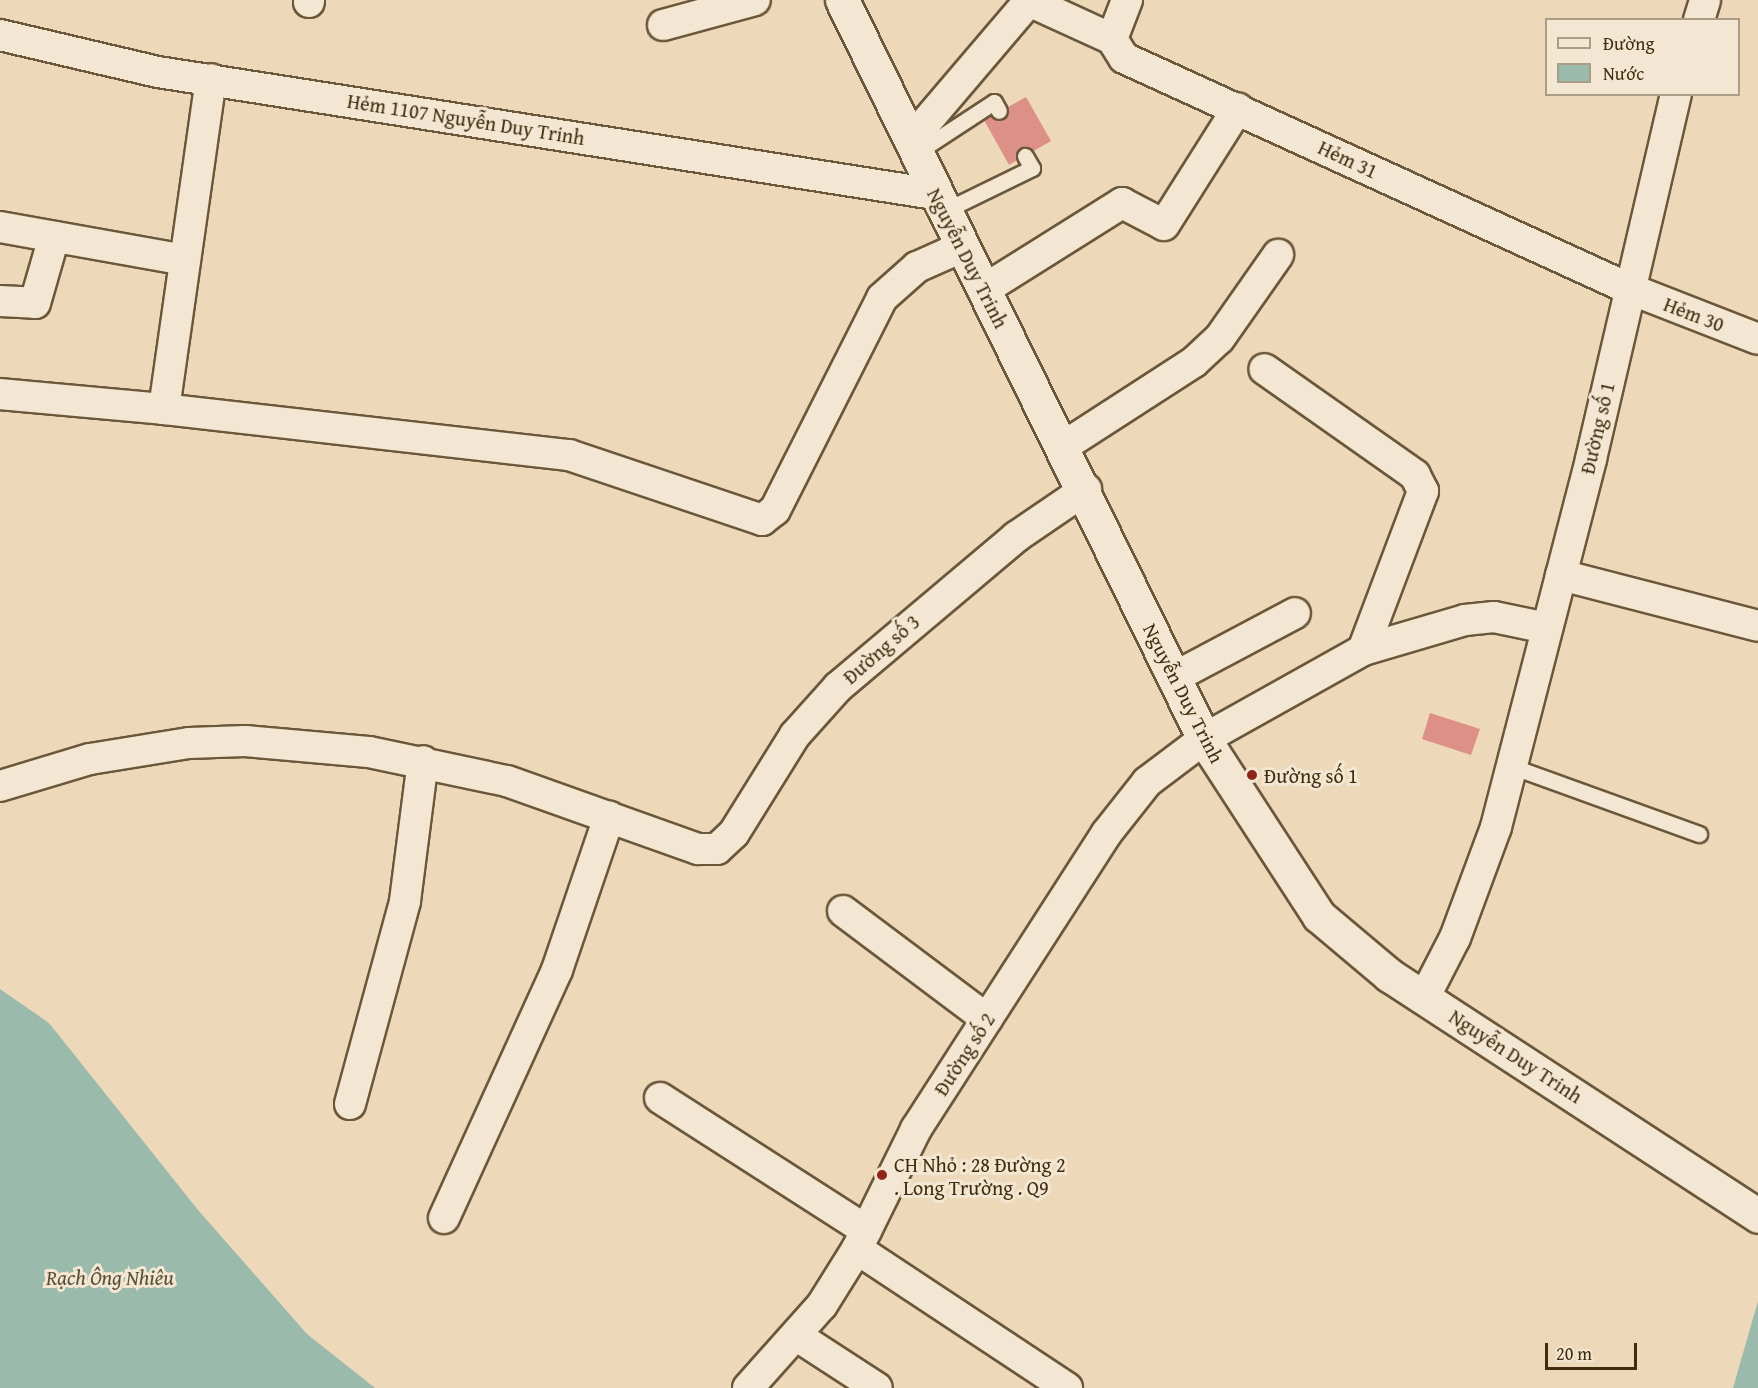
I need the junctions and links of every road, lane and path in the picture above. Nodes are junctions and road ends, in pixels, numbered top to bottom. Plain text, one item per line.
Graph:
1 (755, 0) edge
2 (842, 0) edge
3 (1127, 0) edge
4 (1705, 0) edge
5 (1700, 18) edge
6 (663, 25) dead end
7 (0, 34) edge
8 (1112, 39) junction
9 (210, 79) junction
10 (1676, 96) edge
11 (1238, 108) junction
12 (999, 111) dead end
13 (913, 147) junction
14 (1025, 156) dead end
15 (939, 203) junction
16 (0, 227) edge
17 (54, 237) junction
18 (962, 247) junction
19 (1278, 255) dead end
20 (185, 260) junction
21 (985, 289) junction
22 (1630, 289) junction
23 (0, 300) edge
24 (1758, 339) edge
25 (1264, 369) dead end
26 (0, 394) edge
27 (164, 409) junction
28 (1064, 446) junction
29 (1086, 489) junction
30 (1561, 575) junction
31 (1295, 613) dead end
32 (1758, 626) edge
33 (1547, 628) junction
34 (1363, 650) junction
35 (1173, 678) junction
36 (1204, 739) junction
37 (423, 761) junction
38 (1511, 766) junction
39 (0, 786) edge
40 (609, 817) junction
41 (1699, 834) dead end
42 (843, 911) dead end
43 (1425, 996) junction
44 (987, 1019) junction
45 (660, 1098) dead end
46 (350, 1104) dead end
47 (1749, 1210) edge
48 (444, 1218) dead end
49 (862, 1239) junction
50 (796, 1336) junction
51 (748, 1388) edge
52 (877, 1388) edge
53 (1067, 1388) edge

1 - 6 street
2 - 13 main road, Nguyễn Duy Trinh
3 - 8 street
4 - 5 street
7 - 9 street, Hẻm 1107 Nguyễn Duy Trinh
8 - 11 street, Hẻm 31
8 - 13 street
9 - 15 street, Hẻm 1107 Nguyễn Duy Trinh
9 - 20 street
10 - 22 street, Đường số 1
11 - 21 street
11 - 22 street, Hẻm 31
12 - 13 lane
13 - 15 main road, Nguyễn Duy Trinh
14 - 15 lane
15 - 18 main road, Nguyễn Duy Trinh
16 - 17 street
17 - 20 street
17 - 23 street
18 - 21 main road, Nguyễn Duy Trinh
18 - 27 street
19 - 28 street
20 - 27 street
21 - 28 main road, Nguyễn Duy Trinh
22 - 24 street, Hẻm 30
22 - 30 street, Đường số 1
25 - 34 street
26 - 27 street
28 - 29 main road, Nguyễn Duy Trinh
29 - 35 main road, Nguyễn Duy Trinh
29 - 40 street, Đường số 3
30 - 32 street
30 - 33 street, Đường số 1
31 - 35 street
33 - 34 street, Đường số 2
33 - 38 street, Đường số 1
34 - 36 street, Đường số 2
35 - 36 main road, Nguyễn Duy Trinh
36 - 43 main road, Nguyễn Duy Trinh
36 - 44 street, Đường số 2
37 - 39 street
37 - 40 street
37 - 46 street
38 - 41 lane
38 - 43 street, Đường số 1
40 - 48 street
42 - 44 street
43 - 47 main road, Nguyễn Duy Trinh
44 - 49 street, Đường số 2
45 - 49 street
49 - 50 street, Đường số 2
49 - 53 street
50 - 51 street, Đường số 2
50 - 52 street

